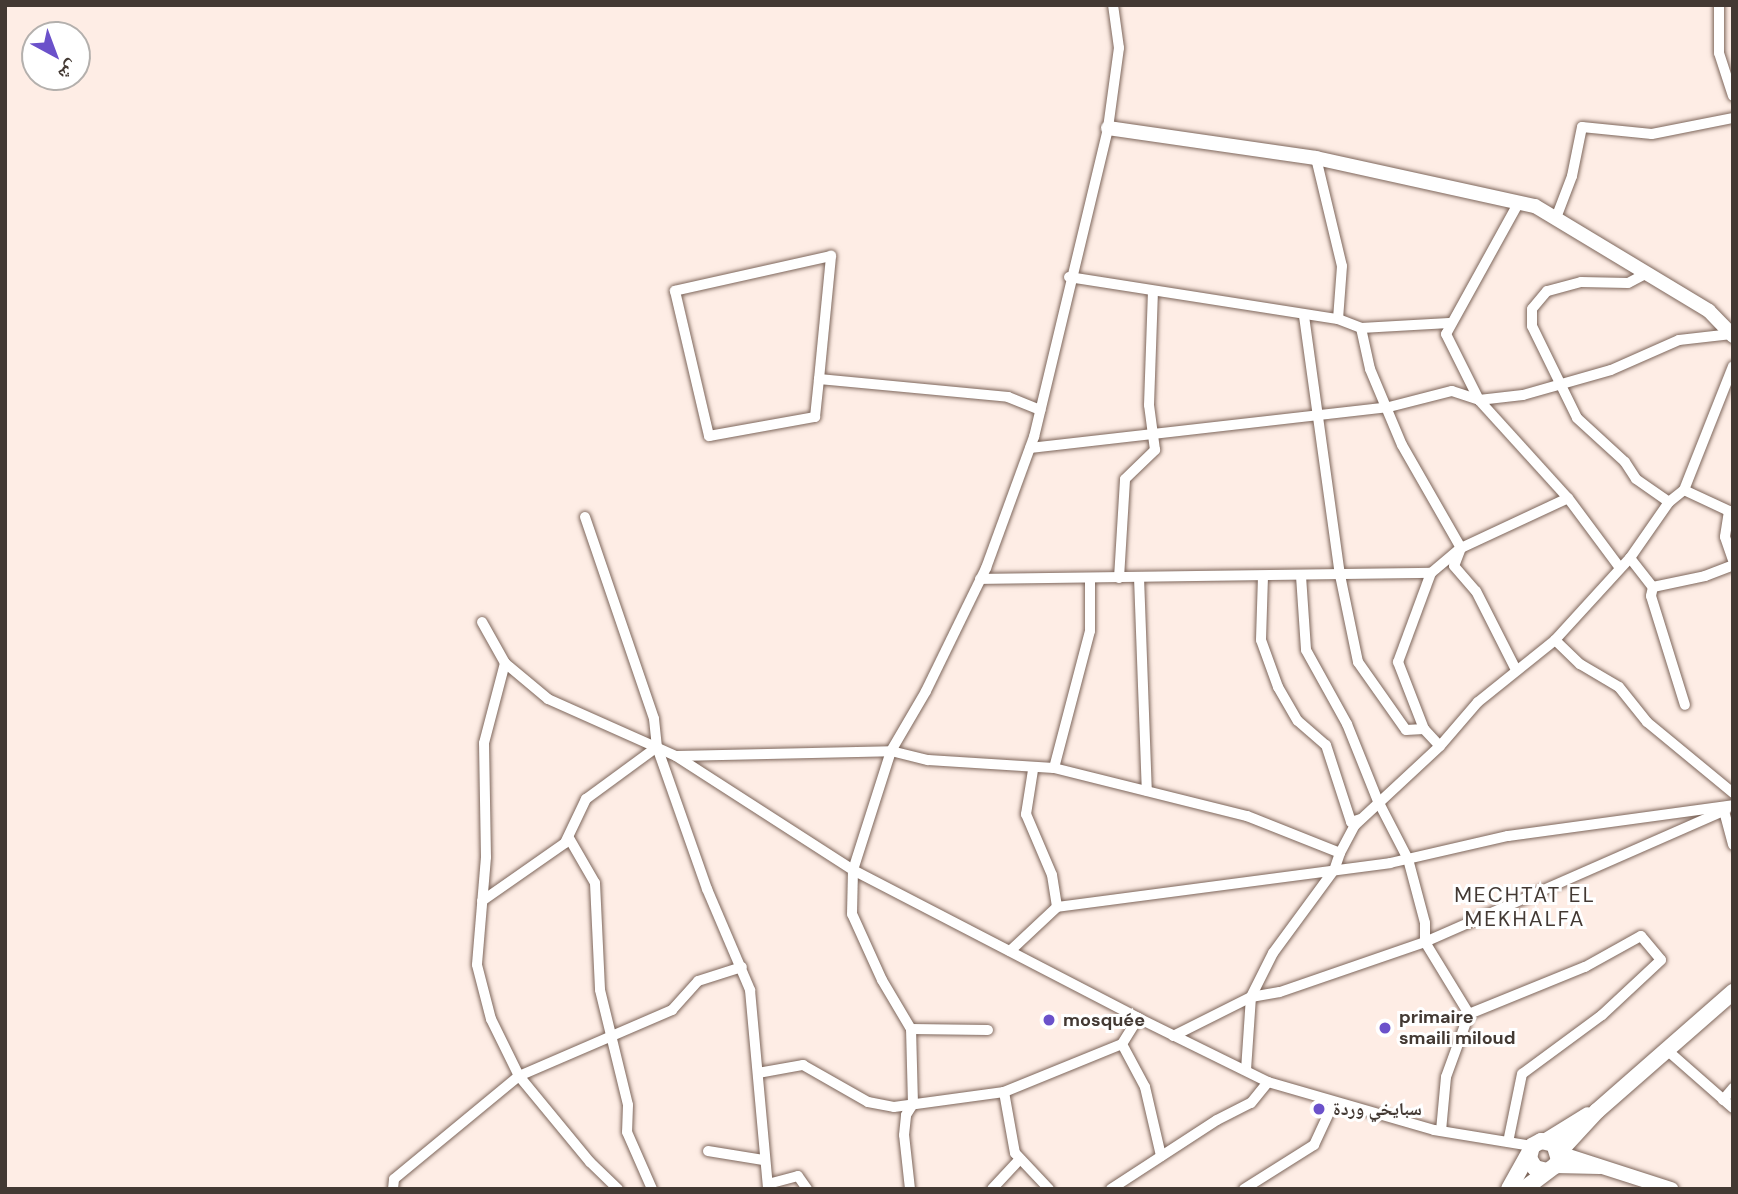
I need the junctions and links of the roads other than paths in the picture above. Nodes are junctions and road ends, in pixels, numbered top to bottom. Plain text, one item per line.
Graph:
1 (1113, 5) edge
2 (1719, 5) edge
3 (1733, 96) edge
4 (1733, 118) edge
5 (1108, 128) junction
6 (1316, 158) junction
7 (1519, 202) junction
8 (1556, 218) junction
9 (1647, 273) junction
10 (1069, 277) junction
11 (1153, 291) junction
12 (1304, 316) junction
13 (1338, 319) junction
14 (1449, 323) junction
15 (1362, 328) junction
16 (1732, 335) edge
17 (1733, 366) edge
18 (819, 379) junction
19 (1564, 385) junction
20 (1479, 400) junction
21 (1389, 407) junction
22 (1041, 410) junction
23 (1320, 414) junction
24 (1153, 433) junction
25 (1030, 448) junction
26 (1684, 490) junction
27 (1569, 498) junction
28 (1669, 502) junction
29 (585, 517) dead end
30 (1461, 548) junction
31 (1630, 558) junction
32 (1733, 562) edge
33 (1620, 568) junction
34 (1431, 573) junction
35 (1340, 575) junction
36 (1263, 576) junction
37 (1301, 576) junction
38 (1139, 577) junction
39 (1090, 578) junction
40 (1119, 578) junction
41 (979, 579) junction
42 (1653, 587) junction
43 (482, 622) dead end
44 (1555, 640) junction
45 (505, 663) junction
46 (1516, 670) junction
47 (1685, 705) dead end
48 (1424, 729) junction
49 (1440, 746) junction
50 (657, 747) junction
51 (891, 751) junction
52 (676, 756) junction
53 (1054, 768) junction
54 (1033, 770) junction
55 (1147, 791) junction
56 (1733, 793) edge
57 (1378, 801) junction
58 (1730, 808) edge
59 (1361, 818) junction
60 (569, 838) junction
61 (1733, 845) edge
62 (1340, 853) junction
63 (1408, 859) junction
64 (853, 870) junction
65 (1334, 870) junction
66 (482, 901) junction
67 (1057, 907) junction
68 (1424, 942) junction
69 (1010, 951) junction
70 (742, 967) junction
71 (1733, 992) edge
72 (1251, 998) junction
73 (1469, 1014) junction
74 (1138, 1018) junction
75 (911, 1029) junction
76 (988, 1030) dead end
77 (613, 1036) junction
78 (1173, 1036) junction
79 (1122, 1044) junction
80 (1668, 1051) junction
81 (1246, 1070) junction
82 (758, 1073) junction
83 (519, 1076) junction
84 (1268, 1082) junction
85 (1733, 1088) edge
86 (1004, 1092) junction
87 (1723, 1100) junction
88 (1334, 1102) junction
89 (913, 1104) junction
90 (1733, 1108) edge
91 (1441, 1131) junction
92 (1508, 1142) junction
93 (708, 1151) dead end
94 (1161, 1156) junction
95 (764, 1160) junction
96 (1020, 1160) junction
97 (1545, 1162) edge
98 (768, 1186) edge
99 (393, 1189) edge
100 (618, 1189) edge
101 (652, 1189) edge
102 (807, 1189) edge
103 (910, 1189) edge
104 (992, 1189) edge
105 (1049, 1189) edge
106 (1111, 1189) edge
107 (1244, 1189) edge
108 (1509, 1189) edge
109 (1671, 1189) edge

1 - 5 street
2 - 3 street
4 - 8 street
5 - 6 street
5 - 10 street
6 - 7 street
6 - 13 street
7 - 8 street
7 - 14 street
8 - 9 street
9 - 16 street
9 - 19 street
10 - 11 street
10 - 22 street
11 - 12 street
11 - 24 street
12 - 13 street
12 - 23 street
13 - 15 street
14 - 15 street
14 - 20 street
15 - 21 street
16 - 19 street
17 - 26 street
18 - 18 street
18 - 22 street
19 - 20 street
19 - 28 street
20 - 21 street
20 - 27 street
21 - 23 street
21 - 30 street
22 - 25 street
23 - 24 street
23 - 35 street
24 - 25 street
24 - 40 street
25 - 41 street
26 - 28 street
26 - 32 street
27 - 30 street
27 - 33 street
28 - 31 street
29 - 50 street
30 - 34 street
30 - 46 street
31 - 33 street
31 - 42 street
32 - 42 street
33 - 44 street
34 - 35 street
34 - 48 street
35 - 37 street
35 - 48 street
36 - 37 street
36 - 38 street
36 - 59 street
37 - 57 street
38 - 40 street
38 - 55 street
39 - 40 street
39 - 41 street
39 - 53 street
41 - 51 street
42 - 47 street
43 - 45 street
44 - 46 street
44 - 56 street
45 - 50 street
45 - 66 street
46 - 49 street
48 - 49 street
49 - 57 street
50 - 52 street
50 - 60 street
50 - 70 street
51 - 52 street
51 - 54 street
51 - 64 street
52 - 64 street
53 - 54 street
53 - 55 street
54 - 67 street
55 - 62 street
57 - 59 street
57 - 63 street
58 - 61 street
58 - 63 street
58 - 68 street
59 - 62 street
60 - 66 street
60 - 77 street
62 - 65 street
63 - 65 street
63 - 68 street
64 - 69 street
64 - 75 street
65 - 67 street
65 - 72 street
66 - 83 street
67 - 69 street
68 - 72 street
68 - 73 street
69 - 74 street
70 - 77 street
70 - 82 street
71 - 80 main road
72 - 78 street
72 - 81 street
73 - 91 street
73 - 92 street
74 - 78 street
74 - 79 street
75 - 76 street
75 - 89 street
77 - 83 street
77 - 101 street
78 - 81 street
79 - 86 street
79 - 94 street
80 - 87 street
80 - 97 main road
81 - 84 street
82 - 89 street
82 - 95 street
83 - 99 street
83 - 100 street
84 - 88 street
84 - 94 street
85 - 87 street
86 - 89 street
86 - 96 street
87 - 90 street
88 - 91 street
88 - 107 street
89 - 103 street
91 - 92 street
92 - 97 street
93 - 95 street
94 - 106 street
95 - 98 street
96 - 104 street
96 - 105 street
97 - 108 main road
97 - 109 street
98 - 102 street

